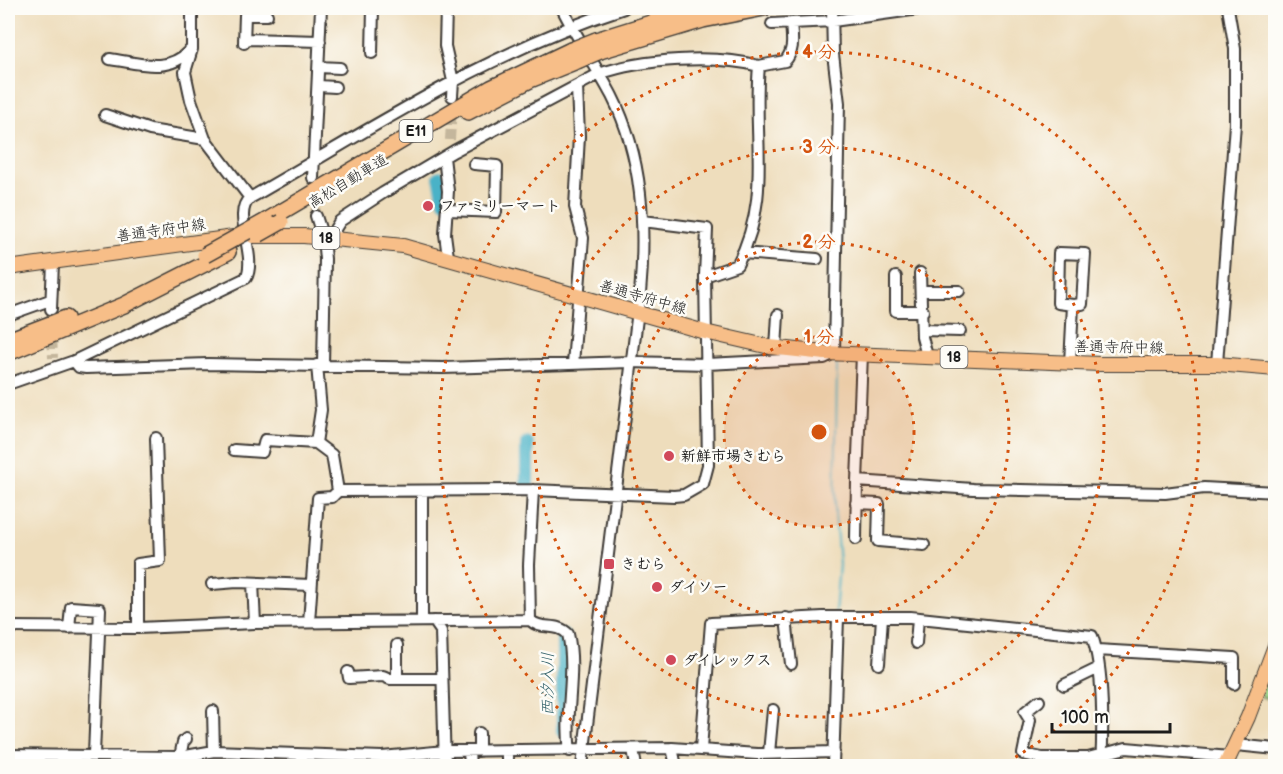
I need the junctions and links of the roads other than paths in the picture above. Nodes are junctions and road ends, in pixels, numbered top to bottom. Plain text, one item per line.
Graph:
1 (192, 8) edge
2 (321, 8) edge
3 (374, 8) edge
4 (446, 8) edge
5 (624, 8) edge
6 (699, 8) edge
7 (765, 8) edge
8 (832, 8) edge
9 (926, 8) edge
10 (1228, 8) edge
11 (564, 10) edge
12 (267, 15) dead end
13 (832, 21) junction
14 (772, 24) dead end
15 (791, 24) junction
16 (572, 27) junction
17 (320, 41) junction
18 (598, 46) junction
19 (192, 49) junction
20 (372, 53) dead end
21 (110, 59) dead end
22 (759, 66) junction
23 (319, 67) junction
24 (340, 68) dead end
25 (599, 74) junction
26 (453, 81) junction
27 (319, 86) junction
28 (335, 87) dead end
29 (577, 87) junction
30 (452, 96) tunnel mouth
31 (105, 115) dead end
32 (205, 139) junction
33 (450, 140) tunnel mouth
34 (454, 151) junction
35 (444, 157) junction
36 (312, 161) junction
37 (474, 164) dead end
38 (313, 178) tunnel mouth
39 (250, 198) junction
40 (448, 210) junction
41 (316, 216) tunnel mouth
42 (273, 221) junction
43 (643, 221) junction
44 (246, 236) junction
45 (329, 238) junction
46 (743, 253) junction
47 (448, 257) junction
48 (817, 259) dead end
49 (53, 263) junction
50 (8, 268) edge
51 (920, 273) dead end
52 (705, 276) junction
53 (896, 277) dead end
54 (921, 291) junction
55 (958, 291) dead end
56 (580, 296) junction
57 (1073, 305) junction
58 (923, 311) junction
59 (636, 313) junction
60 (8, 315) edge
61 (778, 315) dead end
62 (922, 330) junction
63 (960, 331) dead end
64 (705, 332) junction
65 (8, 340) edge
66 (776, 348) junction
67 (8, 353) edge
68 (834, 354) junction
69 (862, 354) junction
70 (927, 356) junction
71 (74, 362) junction
72 (630, 362) junction
73 (1070, 363) junction
74 (573, 364) junction
75 (707, 364) junction
76 (1216, 364) junction
77 (320, 365) junction
78 (1275, 369) edge
79 (8, 384) edge
80 (156, 438) dead end
81 (316, 443) junction
82 (234, 450) dead end
83 (857, 481) junction
84 (533, 490) junction
85 (338, 491) junction
86 (422, 491) junction
87 (615, 492) junction
88 (1275, 492) edge
89 (856, 503) junction
90 (856, 539) dead end
91 (924, 545) dead end
92 (254, 582) junction
93 (212, 584) dead end
94 (311, 585) junction
95 (882, 617) junction
96 (786, 618) junction
97 (838, 618) junction
98 (918, 618) junction
99 (530, 620) junction
100 (422, 621) junction
101 (434, 621) junction
102 (309, 622) junction
103 (255, 623) junction
104 (8, 627) edge
105 (69, 628) junction
106 (99, 628) junction
107 (138, 628) junction
108 (916, 643) dead end
109 (1275, 643) edge
110 (397, 645) dead end
111 (1097, 650) junction
112 (791, 664) dead end
113 (879, 664) dead end
114 (1099, 668) junction
115 (348, 672) dead end
116 (398, 679) junction
117 (441, 679) junction
118 (1234, 684) dead end
119 (1064, 685) dead end
120 (1039, 701) dead end
121 (773, 710) dead end
122 (213, 711) dead end
123 (479, 733) dead end
124 (186, 739) dead end
125 (672, 748) junction
126 (633, 749) junction
127 (700, 749) junction
128 (1275, 749) edge
129 (214, 751) junction
130 (445, 751) junction
131 (474, 751) junction
132 (507, 751) junction
133 (570, 751) junction
134 (584, 751) junction
135 (834, 752) junction
136 (775, 753) junction
137 (1101, 753) junction
138 (94, 754) junction
139 (8, 755) edge
140 (1230, 756) edge
141 (180, 757) junction
142 (313, 761) edge
143 (1042, 762) edge
144 (445, 766) edge
145 (470, 766) edge
146 (507, 766) edge
147 (582, 766) edge
148 (636, 766) edge
149 (676, 766) edge
150 (781, 766) edge
151 (833, 766) edge
152 (1101, 766) edge

1 - 19 street
2 - 17 street
3 - 20 street
4 - 26 street
5 - 16 street
6 - 18 highway, 高松自動車道 / E11
7 - 18 highway, 高松自動車道 / E11
8 - 13 street
9 - 13 street
10 - 76 street
11 - 16 street
12 - 17 street
13 - 15 street
13 - 68 street
14 - 15 street
15 - 22 street
16 - 25 street
16 - 26 street
17 - 23 street
18 - 42 highway, 高松自動車道 / E11, bridge
19 - 21 street
19 - 32 street
22 - 25 street
22 - 46 street
23 - 24 street
23 - 27 street
25 - 29 street
25 - 43 street
26 - 30 street
26 - 36 street
27 - 28 street
27 - 36 street
29 - 34 street
29 - 56 street
31 - 32 street
32 - 39 street
33 - 34 street
34 - 35 street
35 - 40 street
35 - 45 street
36 - 38 street
36 - 39 street
37 - 40 street
39 - 44 street
40 - 47 street
41 - 45 street
42 - 65 highway, 高松自動車道 / E11, bridge
42 - 67 highway, 高松自動車道 / E11, bridge
43 - 52 street
43 - 59 street
44 - 45 main road, 善通寺府中線 / 18
44 - 49 main road, 善通寺府中線 / 18
44 - 71 street
45 - 47 main road, 善通寺府中線 / 18
45 - 77 street
46 - 48 street
46 - 52 street
47 - 56 main road, 善通寺府中線 / 18
49 - 50 main road, 善通寺府中線 / 18
49 - 60 street
51 - 54 street
52 - 64 street
53 - 58 street
54 - 55 street
54 - 58 street
56 - 59 main road, 善通寺府中線 / 18
56 - 74 street
57 - 57 street
57 - 73 street
58 - 62 street
59 - 64 main road, 善通寺府中線 / 18
59 - 72 street
61 - 66 street
62 - 63 street
62 - 70 street
64 - 66 main road, 善通寺府中線 / 18
64 - 75 street
66 - 68 main road, 善通寺府中線 / 18
68 - 69 main road, 善通寺府中線 / 18
68 - 75 street
69 - 70 main road, 善通寺府中線 / 18
69 - 83 street
70 - 73 main road, 善通寺府中線 / 18
71 - 77 street
71 - 79 street
72 - 74 street
72 - 75 street
72 - 87 street
73 - 76 main road, 善通寺府中線 / 18
74 - 77 street
75 - 87 street
76 - 78 main road, 善通寺府中線 / 18
77 - 81 street
80 - 107 street
81 - 82 street
81 - 85 street
83 - 88 street
83 - 89 street
84 - 86 street
84 - 87 street
84 - 99 street
85 - 86 street
85 - 94 street
86 - 100 street
87 - 134 street
89 - 90 street
89 - 91 street
92 - 93 street
92 - 94 street
92 - 103 street
94 - 102 street
95 - 97 street
95 - 98 street
95 - 113 street
96 - 97 street
96 - 112 street
96 - 127 street
97 - 135 street
98 - 108 street
98 - 111 street
99 - 101 street
99 - 133 street
100 - 101 street
100 - 102 street
101 - 117 street
102 - 103 street
103 - 107 street
104 - 105 street
105 - 106 street
105 - 106 street
106 - 107 street
106 - 138 street
109 - 140 main road
110 - 116 street
111 - 114 street
111 - 118 street
114 - 119 street
114 - 137 street
115 - 116 street
116 - 117 street
117 - 130 street
120 - 143 street
121 - 136 street
122 - 129 street
123 - 131 street
124 - 141 street
125 - 126 street
125 - 127 street
125 - 149 street
126 - 134 street
126 - 148 street
127 - 136 street
128 - 140 street
129 - 141 street
129 - 142 street
130 - 131 street
130 - 142 street
130 - 144 street
131 - 132 street
131 - 145 street
132 - 133 street
132 - 146 street
133 - 134 street
134 - 147 street
135 - 136 street
135 - 151 street
136 - 150 street
137 - 140 street
137 - 143 street
137 - 152 street
138 - 139 street
138 - 141 street

